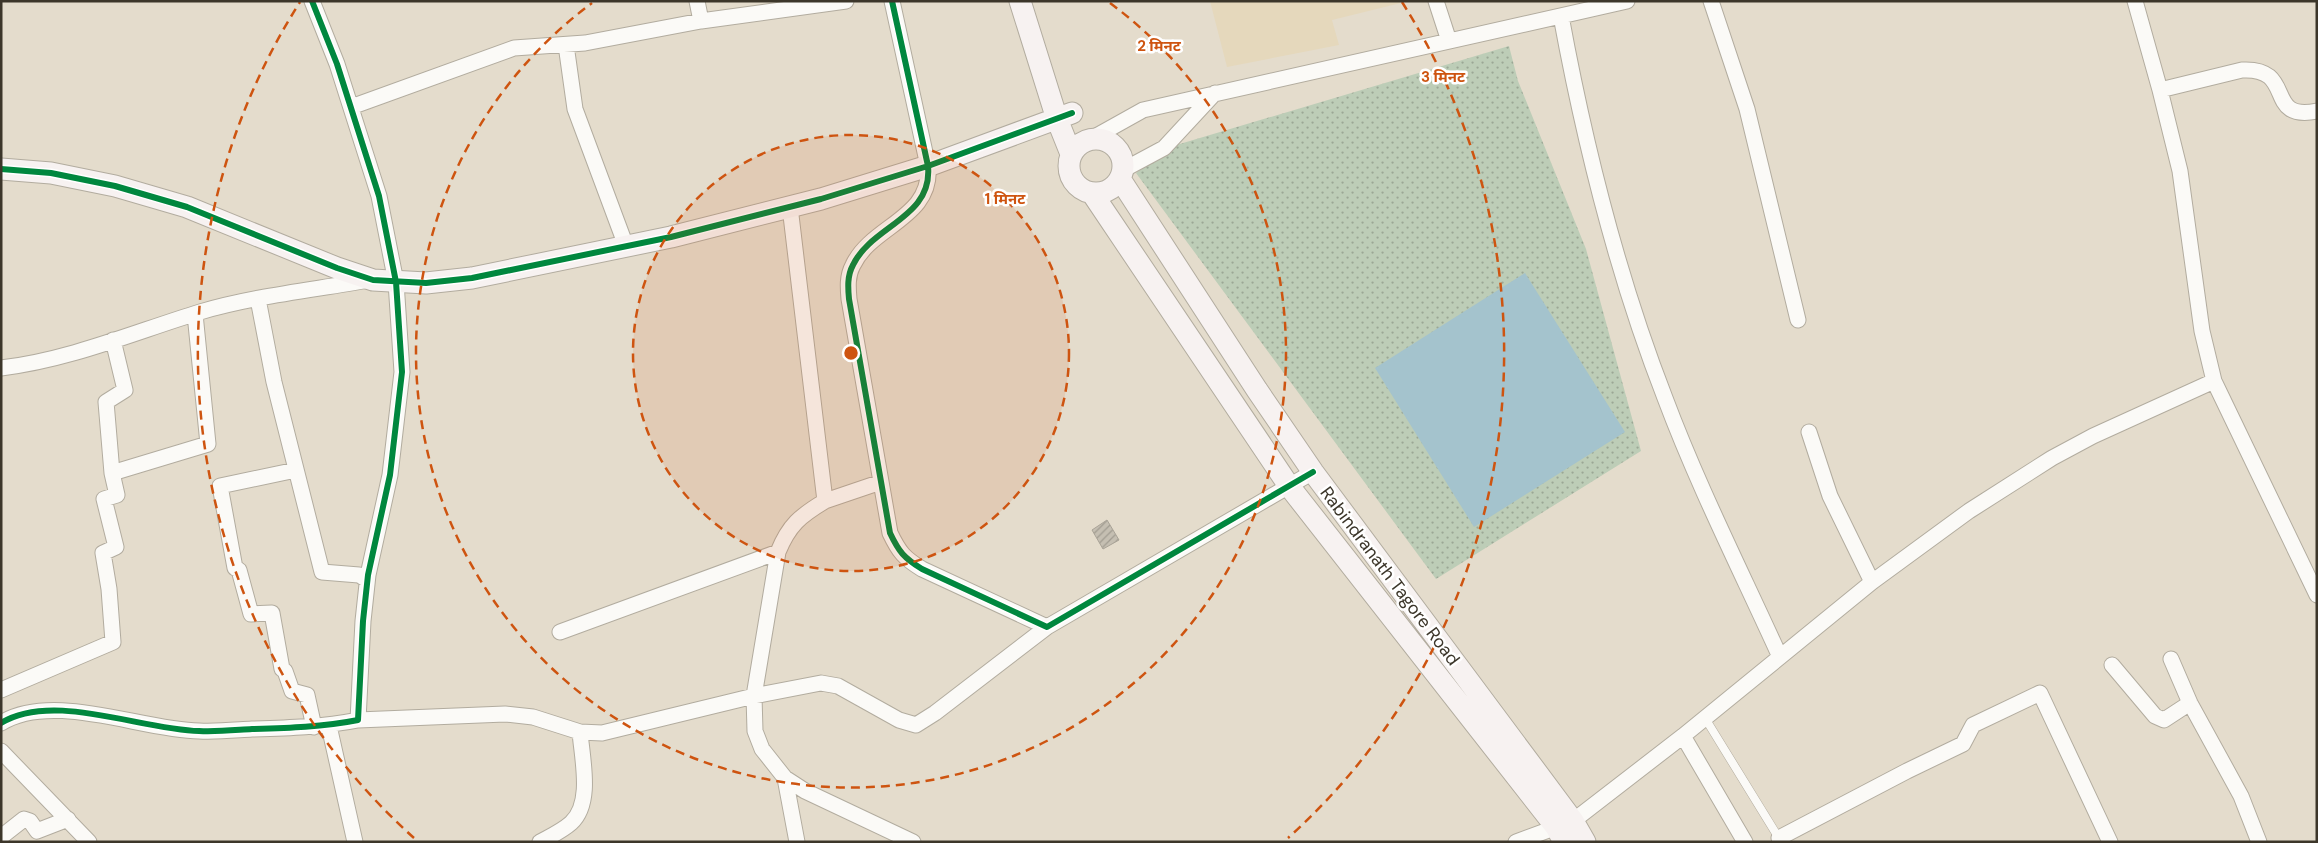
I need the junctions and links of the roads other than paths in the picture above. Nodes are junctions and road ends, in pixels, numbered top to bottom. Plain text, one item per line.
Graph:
1 (312, 1) edge
2 (697, 1) edge
3 (846, 1) edge
4 (892, 1) edge
5 (1020, 1) edge
6 (1035, 1) edge
7 (1436, 1) edge
8 (1627, 1) edge
9 (1712, 1) edge
10 (2135, 1) edge
11 (1561, 16) junction
12 (701, 21) junction
13 (1449, 41) junction
14 (566, 45) junction
15 (2160, 90) junction
16 (1215, 93) junction
17 (351, 108) junction
18 (2317, 111) edge
19 (1065, 116) junction
20 (1082, 145) junction
21 (928, 166) junction
22 (1, 169) edge
23 (1121, 175) junction
24 (1092, 193) junction
25 (790, 207) junction
26 (626, 246) junction
27 (373, 280) junction
28 (396, 282) junction
29 (258, 299) junction
30 (195, 314) junction
31 (1798, 320) dead end
32 (113, 340) junction
33 (1, 368) edge
34 (2214, 382) junction
35 (1809, 432) dead end
36 (296, 470) junction
37 (1313, 472) junction
38 (112, 473) junction
39 (880, 482) junction
40 (1289, 486) junction
41 (825, 501) junction
42 (778, 552) junction
43 (367, 580) junction
44 (1872, 582) junction
45 (2317, 595) edge
46 (1047, 626) junction
47 (560, 632) dead end
48 (1780, 657) junction
49 (2171, 659) dead end
50 (2112, 665) dead end
51 (1, 690) edge
52 (754, 696) junction
53 (2190, 703) junction
54 (1705, 718) junction
55 (358, 720) junction
56 (1, 723) edge
57 (322, 726) junction
58 (580, 732) junction
59 (1682, 736) junction
60 (1, 751) edge
61 (784, 778) junction
62 (68, 818) junction
63 (1564, 830) edge
64 (1, 836) edge
65 (1780, 840) edge
66 (1742, 841) edge
67 (89, 842) edge
68 (355, 842) edge
69 (540, 842) edge
70 (797, 842) edge
71 (913, 842) edge
72 (1516, 842) edge
73 (1585, 842) edge
74 (2110, 842) edge
75 (2259, 842) edge

1 - 17 street
2 - 12 street
3 - 12 street
4 - 21 street
5 - 19 main road
6 - 19 main road
7 - 13 street
8 - 11 street
9 - 31 street
10 - 15 street
11 - 13 street
11 - 48 street
12 - 14 street
13 - 16 street
14 - 17 street
14 - 26 street
15 - 18 street
15 - 34 street
16 - 20 street
16 - 23 street
17 - 28 street
19 - 20 main road
19 - 21 main road
20 - 23 main road, Rabindranath Tagore Road
20 - 24 main road, Rabindranath Tagore Road
21 - 25 main road
21 - 39 street
22 - 27 main road
23 - 24 main road
23 - 37 main road, Rabindranath Tagore Road
24 - 40 main road, Rabindranath Tagore Road
25 - 26 main road
25 - 41 street
26 - 28 main road
27 - 28 main road
27 - 29 street
28 - 43 street
29 - 30 street
29 - 36 street
30 - 32 street
30 - 38 street
32 - 33 street
32 - 38 street
34 - 44 street
34 - 45 street
35 - 44 street
36 - 43 street
36 - 57 street
37 - 40 street
37 - 63 main road, Rabindranath Tagore Road
38 - 51 street
39 - 41 street
39 - 46 street
40 - 46 street
40 - 63 main road, Rabindranath Tagore Road
41 - 42 street
42 - 47 street
42 - 52 street
43 - 55 street
44 - 48 street
46 - 52 street
48 - 54 street
49 - 53 street
50 - 53 street
52 - 58 street
52 - 61 street
53 - 75 street
54 - 59 street
54 - 65 lane
55 - 57 street
55 - 58 street
56 - 57 street
57 - 68 street
58 - 69 street
59 - 63 street
59 - 66 street
60 - 62 street
61 - 70 street
61 - 71 street
62 - 64 street
62 - 67 street
63 - 72 street
63 - 73 main road, Rabindranath Tagore Road
65 - 74 street

